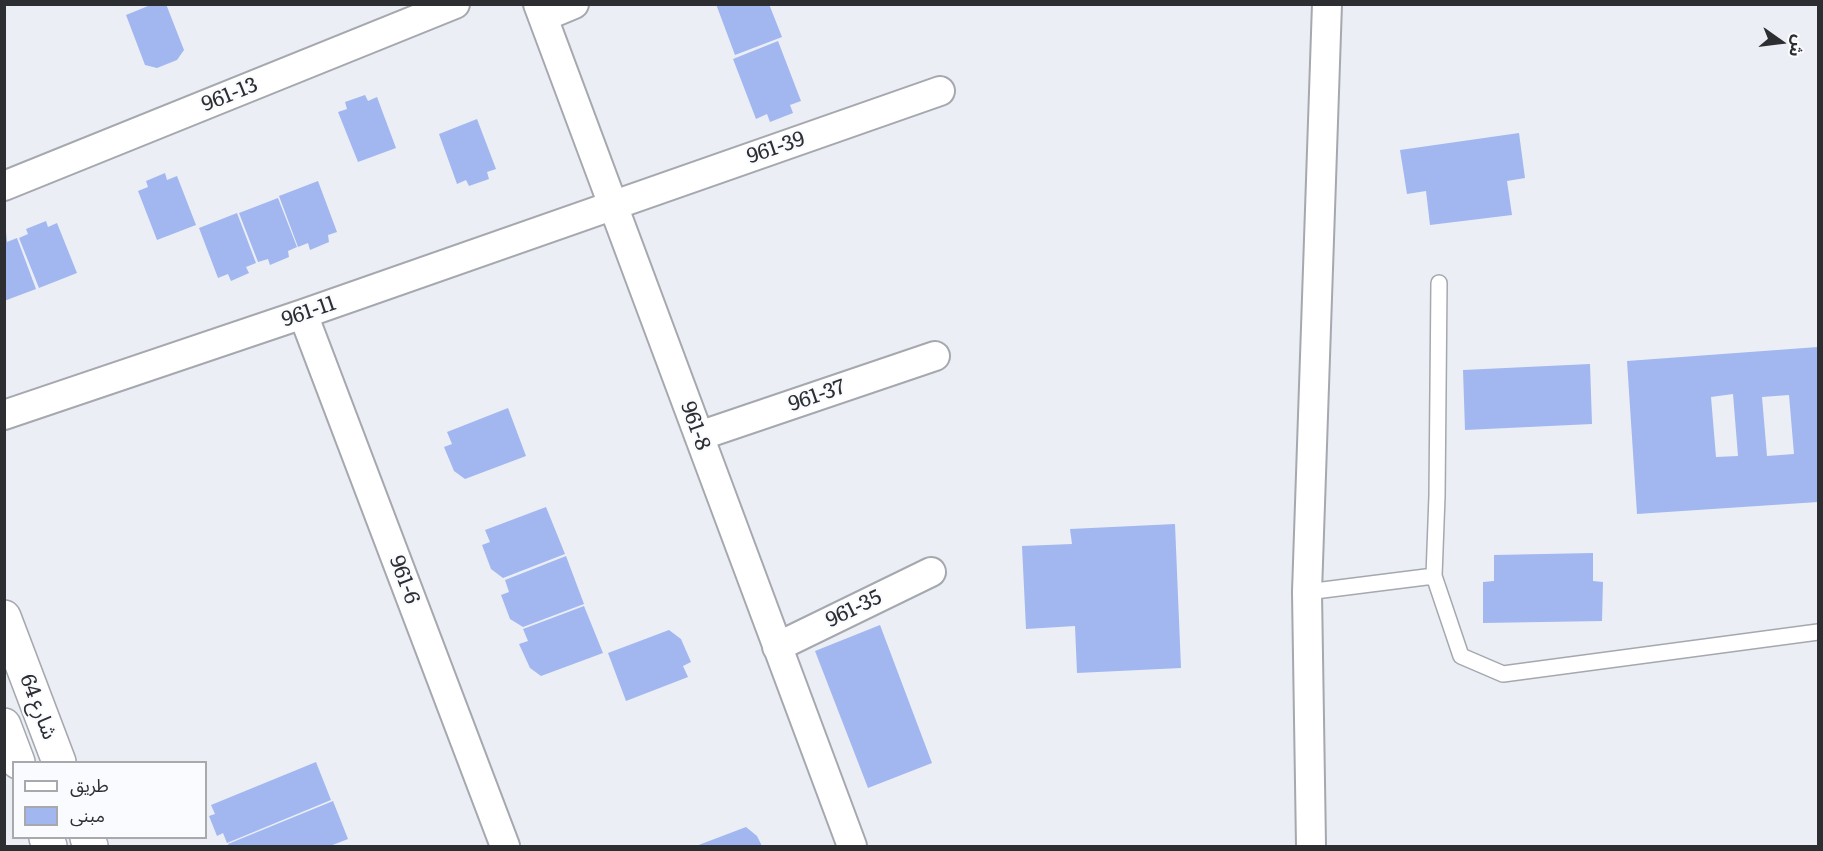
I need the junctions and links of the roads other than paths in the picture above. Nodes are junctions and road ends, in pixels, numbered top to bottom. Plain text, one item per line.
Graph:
1 (455, 4) edge
2 (574, 4) edge
3 (1327, 4) edge
4 (541, 11) edge
5 (940, 91) dead end
6 (4, 186) edge
7 (612, 204) junction
8 (1439, 283) dead end
9 (303, 314) junction
10 (935, 356) dead end
11 (4, 415) edge
12 (699, 436) junction
13 (931, 572) dead end
14 (1434, 576) junction
15 (1307, 592) junction
16 (4, 617) edge
17 (1818, 632) edge
18 (777, 647) junction
19 (4, 725) edge
20 (18, 761) edge
21 (59, 761) edge
22 (505, 846) edge
23 (852, 846) edge
24 (1311, 846) edge

1 - 6 street, 961-13
2 - 4 street
3 - 15 street
4 - 7 street, 961-8
5 - 7 street, 961-39
7 - 9 street, 961-11
7 - 12 street, 961-8
8 - 14 lane
9 - 11 street, 961-11
9 - 22 street, 961-6
10 - 12 street, 961-37
12 - 18 street, 961-8
13 - 18 street, 961-35
14 - 15 lane
14 - 17 lane
15 - 24 street
16 - 21 main road, شارع 64
18 - 23 street, 961-8
19 - 20 main road, شارع 64

